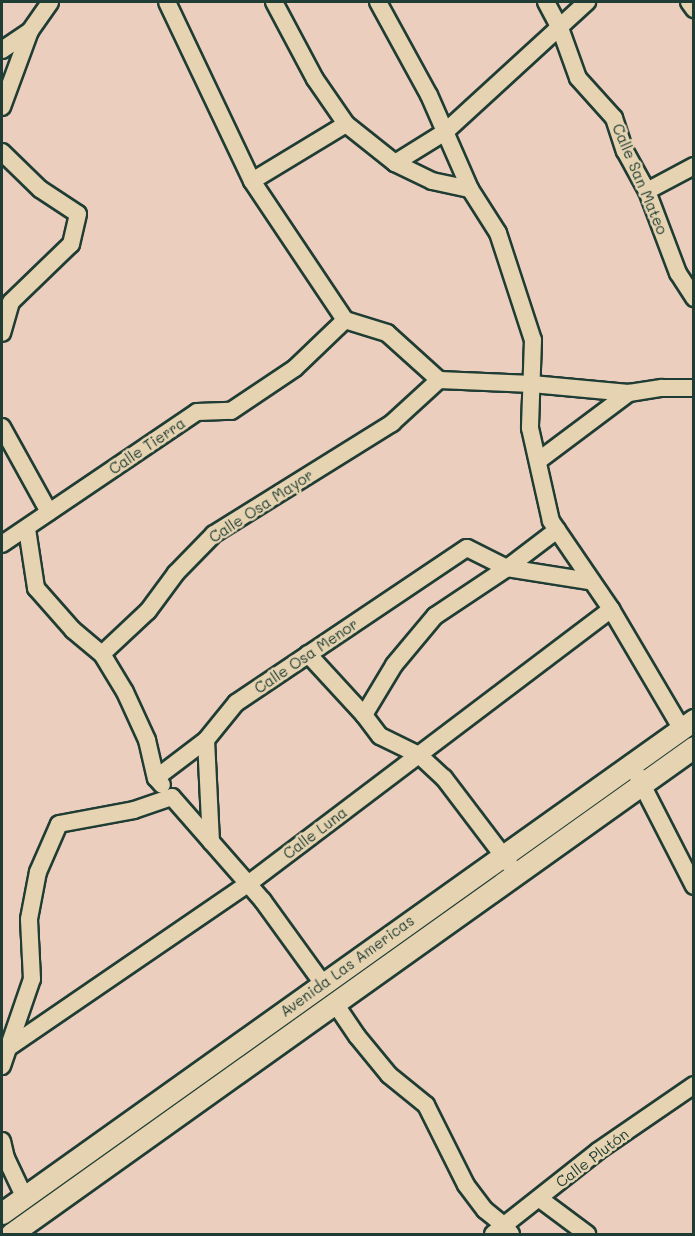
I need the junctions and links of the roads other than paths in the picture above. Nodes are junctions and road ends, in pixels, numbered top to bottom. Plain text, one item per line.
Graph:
1 (50, 2) edge
2 (167, 2) edge
3 (274, 2) edge
4 (378, 2) edge
5 (546, 2) edge
6 (587, 2) edge
7 (689, 2) edge
8 (693, 9) edge
9 (560, 28) junction
10 (30, 30) junction
11 (2, 50) edge
12 (2, 107) edge
13 (346, 124) junction
14 (445, 132) junction
15 (2, 152) edge
16 (394, 163) junction
17 (693, 166) edge
18 (252, 181) junction
19 (470, 189) junction
20 (647, 190) junction
21 (693, 298) edge
22 (345, 320) junction
23 (2, 333) edge
24 (439, 380) junction
25 (532, 384) junction
26 (693, 389) edge
27 (629, 393) junction
28 (2, 427) edge
29 (538, 462) junction
30 (49, 512) junction
31 (27, 529) junction
32 (557, 530) junction
33 (2, 544) edge
34 (507, 568) junction
35 (590, 581) junction
36 (611, 609) junction
37 (102, 654) junction
38 (308, 654) junction
39 (364, 715) junction
40 (687, 724) edge
41 (206, 740) junction
42 (693, 747) edge
43 (419, 755) junction
44 (631, 763) junction
45 (156, 778) junction
46 (642, 784) junction
47 (172, 797) junction
48 (211, 842) junction
49 (504, 854) junction
50 (515, 874) junction
51 (248, 884) junction
52 (693, 886) edge
53 (323, 984) junction
54 (334, 1002) junction
55 (11, 1046) junction
56 (2, 1066) edge
57 (693, 1085) edge
58 (2, 1141) edge
59 (24, 1196) junction
60 (540, 1199) junction
61 (2, 1213) edge
62 (503, 1232) edge
63 (11, 1234) edge
64 (587, 1234) edge

1 - 10 street
2 - 18 street
3 - 13 street
4 - 14 street
5 - 9 street, Calle San Mateo
6 - 9 street
7 - 8 street
9 - 14 street
9 - 20 street, Calle San Mateo
10 - 11 street
10 - 12 street
13 - 16 street
13 - 18 street
14 - 16 street
14 - 19 street
15 - 23 street
16 - 19 street
17 - 20 street
18 - 22 street
19 - 25 street
20 - 21 street, Calle San Mateo
22 - 24 street
22 - 30 street, Calle Tierra
24 - 25 street
24 - 37 street, Calle Osa Mayor
25 - 27 street
25 - 29 street
26 - 27 street
27 - 29 street
28 - 30 street
29 - 32 street
30 - 31 street, Calle Tierra
31 - 33 street, Calle Tierra
31 - 37 street
32 - 34 street
32 - 35 street
34 - 35 street
34 - 38 street, Calle Osa Menor
34 - 39 street
35 - 36 street
36 - 40 street
36 - 43 street, Calle Luna
37 - 45 street
38 - 39 street
38 - 41 street, Calle Osa Menor
39 - 43 street
40 - 44 street, Avenida Las Americas
41 - 45 street, Calle Osa Menor
41 - 48 street
42 - 46 street, Avenida Las Americas
43 - 49 street
43 - 51 street, Calle Luna
44 - 46 street
44 - 49 street, Avenida Las Americas
45 - 47 street
46 - 50 street, Avenida Las Americas
46 - 52 street
47 - 48 street
47 - 55 street
48 - 51 street
49 - 50 street
49 - 53 street, Avenida Las Americas
50 - 54 street, Avenida Las Americas
51 - 53 street
51 - 55 street, Calle Luna
53 - 59 street, Avenida Las Americas
54 - 62 street
54 - 63 street, Avenida Las Americas
55 - 56 street
57 - 60 street, Calle Plutón
58 - 59 street
59 - 61 street, Avenida Las Americas
60 - 62 street, Calle Plutón
60 - 64 street

